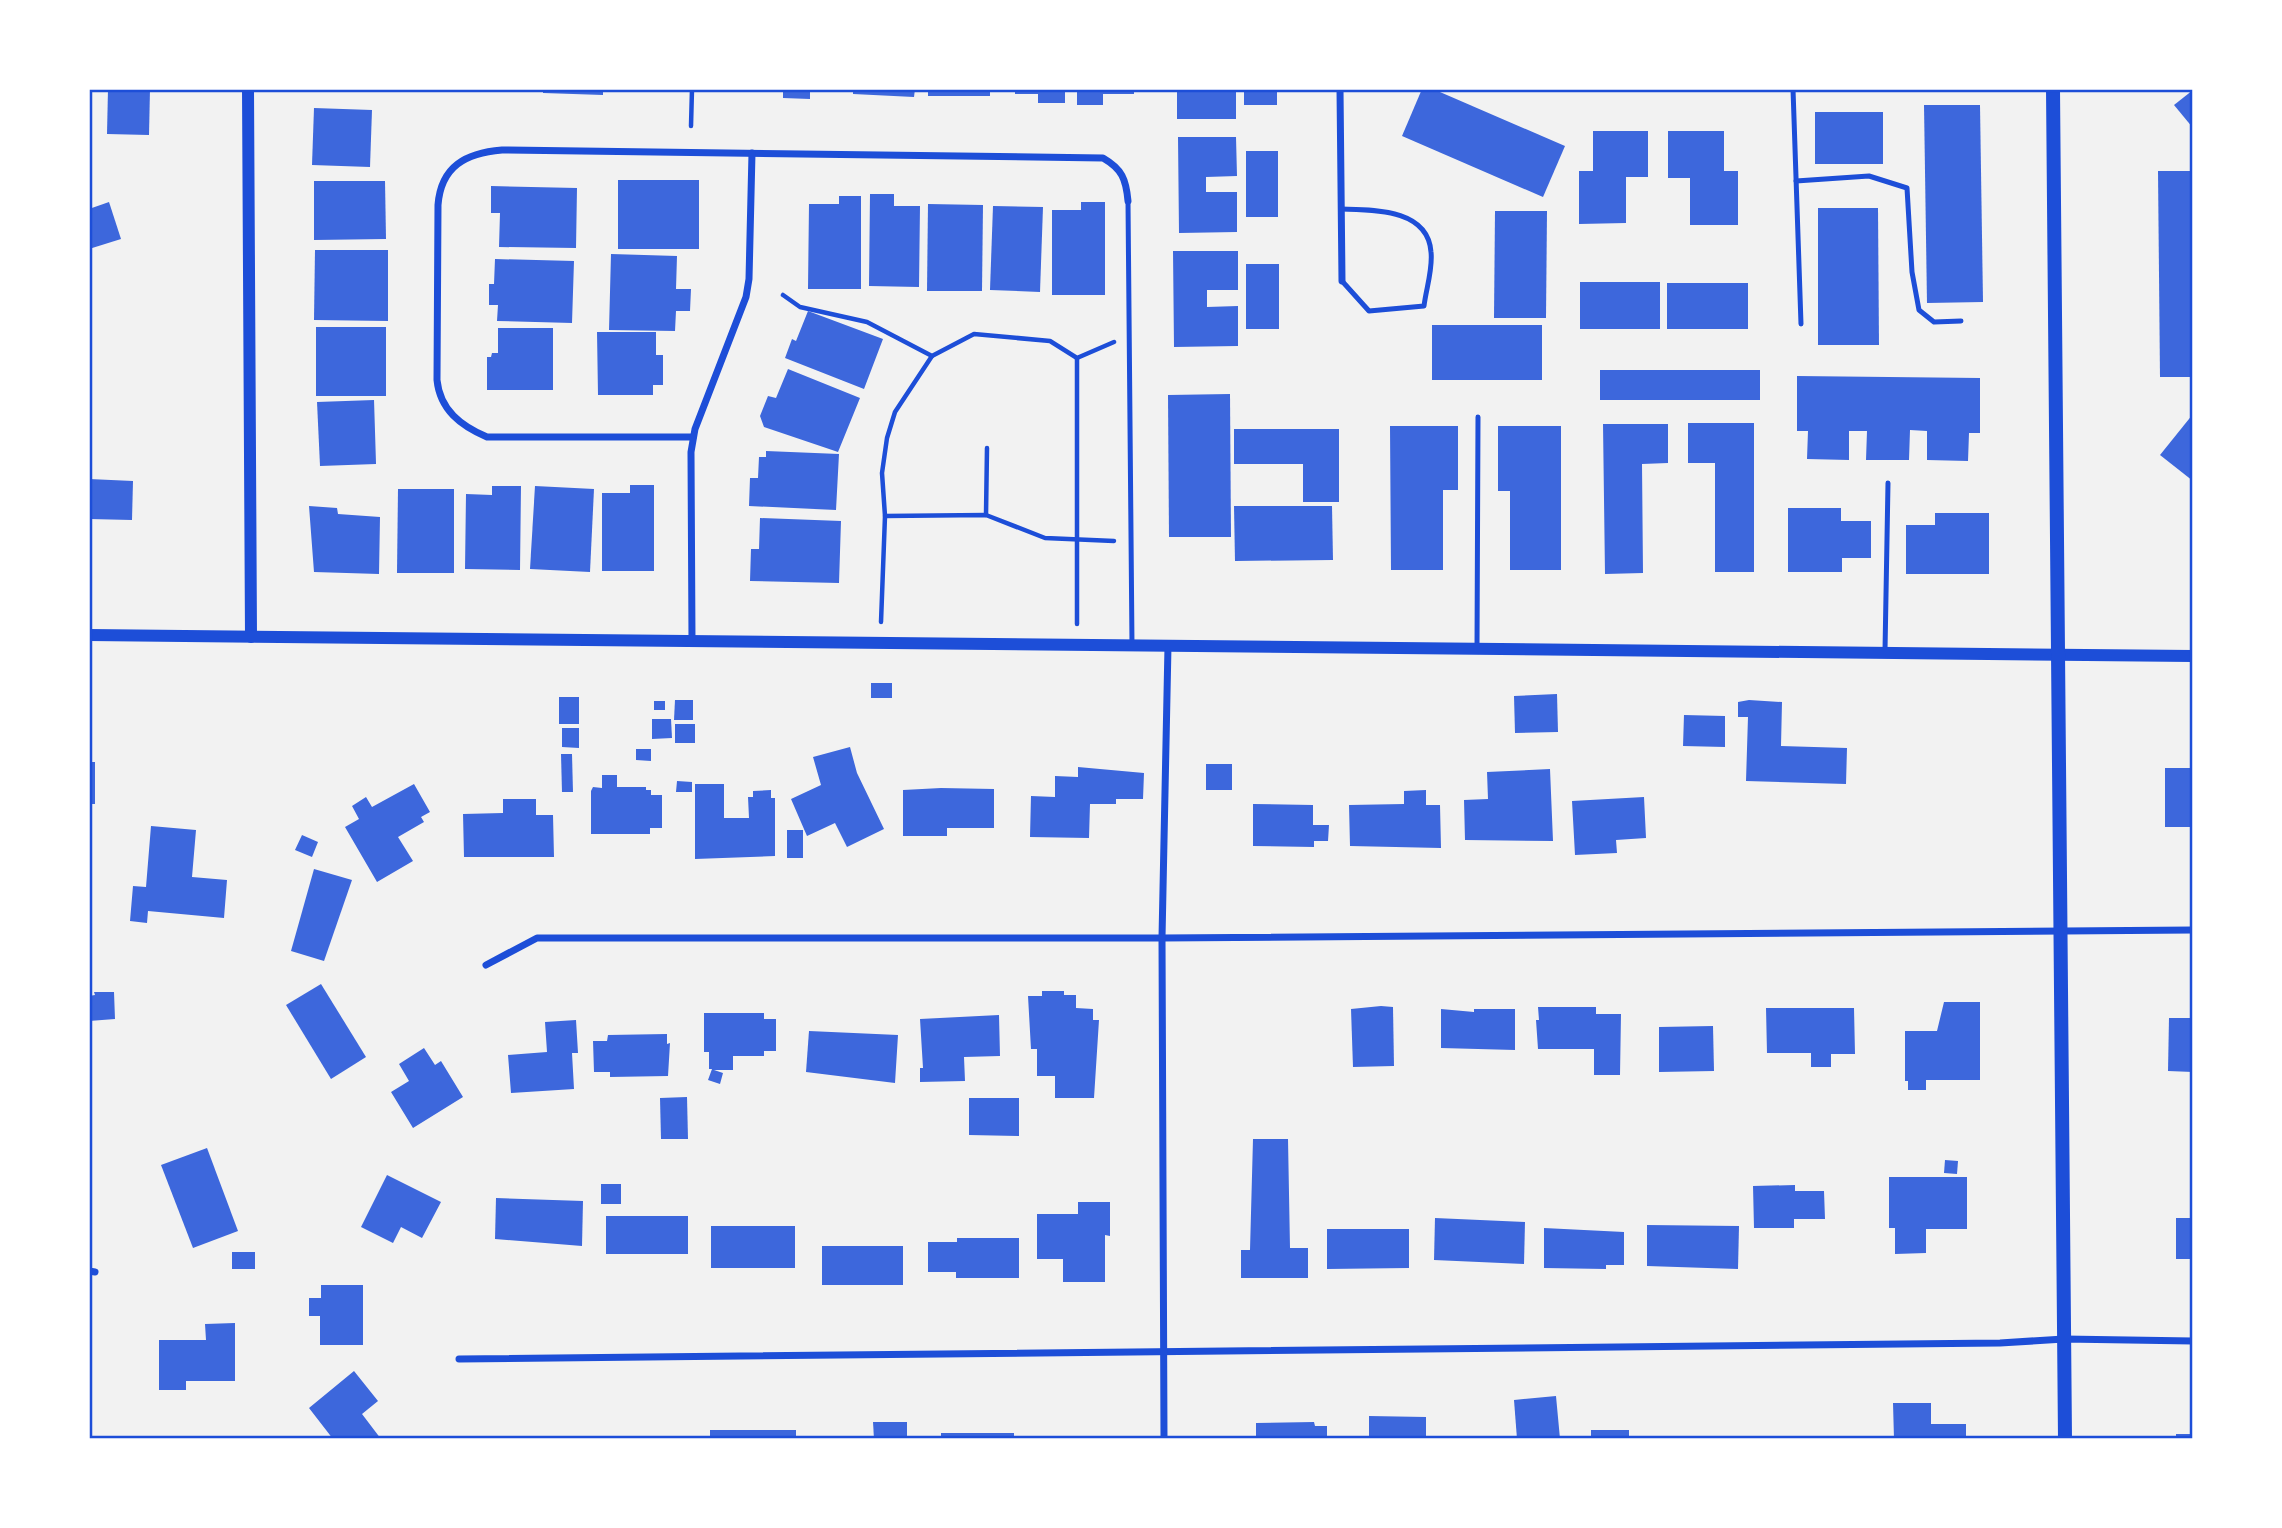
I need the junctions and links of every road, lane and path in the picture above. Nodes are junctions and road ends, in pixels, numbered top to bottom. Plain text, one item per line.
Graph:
1 (248, 89) edge
2 (692, 89) edge
3 (1340, 89) edge
4 (1793, 89) edge
5 (2053, 89) edge
6 (691, 127) dead end
7 (752, 153) junction
8 (1796, 181) junction
9 (1128, 201) joint
10 (1341, 209) junction
11 (1342, 281) joint
12 (783, 295) dead end
13 (1961, 321) dead end
14 (1801, 324) dead end
15 (1115, 342) dead end
16 (932, 356) junction
17 (1077, 358) junction
18 (1478, 417) dead end
19 (693, 437) junction
20 (987, 448) dead end
21 (1888, 482) dead end
22 (986, 515) junction
23 (885, 516) junction
24 (1077, 540) junction
25 (1130, 542) junction
26 (89, 635) edge
27 (251, 637) junction
28 (692, 641) junction
29 (881, 643) junction
30 (1078, 645) junction
31 (1132, 645) junction
32 (1168, 646) junction
33 (1477, 648) junction
34 (1885, 652) junction
35 (2058, 654) junction
36 (2193, 656) edge
37 (2193, 930) edge
38 (2060, 931) junction
39 (1162, 938) junction
40 (486, 965) dead end
41 (2064, 1339) junction
42 (2193, 1342) edge
43 (1163, 1352) junction
44 (460, 1359) dead end
45 (1164, 1439) edge
46 (2065, 1439) edge

1 - 27 street
2 - 6 path
3 - 10 street
4 - 8 lane
5 - 35 main road
7 - 9 street
7 - 19 street
7 - 19 street
8 - 13 lane
8 - 14 lane
9 - 25 lane
10 - 11 street
10 - 11 lane
12 - 16 path
15 - 17 path
16 - 17 path
16 - 23 path
17 - 24 path
18 - 33 lane
19 - 28 street
20 - 22 path
21 - 34 lane
22 - 23 path
22 - 24 path
23 - 29 path
24 - 25 path
24 - 30 path
25 - 31 lane
26 - 27 street
27 - 28 street
28 - 29 street
29 - 30 street
30 - 31 street
31 - 32 street
32 - 33 street
32 - 39 street
33 - 34 street
34 - 35 street
35 - 36 street
35 - 38 main road
37 - 38 street
38 - 39 street
38 - 41 main road
39 - 40 street
39 - 43 street
41 - 42 street
41 - 43 street
41 - 46 main road
43 - 44 street
43 - 45 street

